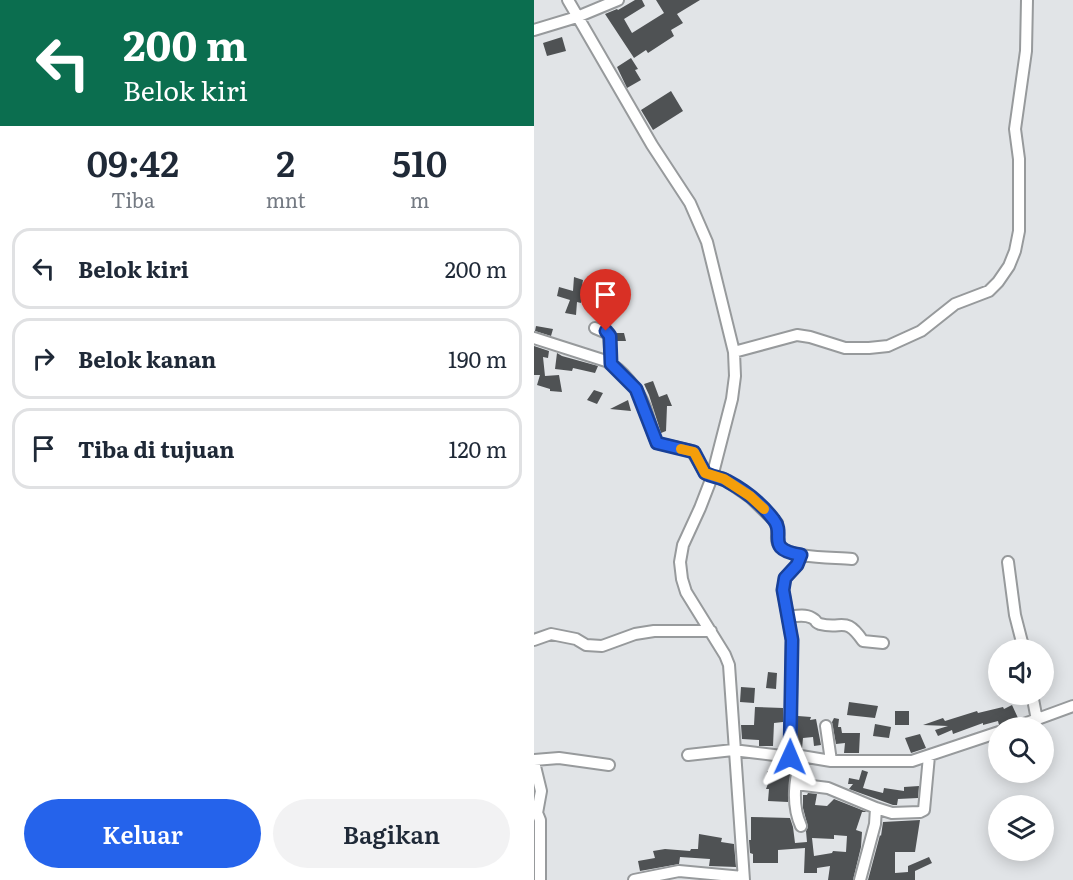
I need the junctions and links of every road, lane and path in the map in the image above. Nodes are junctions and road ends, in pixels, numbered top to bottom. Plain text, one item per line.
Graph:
1 (568, 0) edge
2 (618, 0) edge
3 (1027, 0) edge
4 (578, 18) junction
5 (534, 30) edge
6 (595, 328) dead end
7 (534, 338) edge
8 (734, 352) junction
9 (611, 364) junction
10 (712, 477) junction
11 (801, 555) junction
12 (852, 558) dead end
13 (1008, 562) dead end
14 (788, 617) junction
15 (711, 632) junction
16 (1021, 639) edge
17 (534, 640) edge
18 (883, 643) dead end
19 (1073, 706) edge
20 (1045, 717) edge
21 (826, 726) dead end
22 (988, 736) edge
23 (733, 750) junction
24 (688, 755) dead end
25 (796, 756) junction
26 (929, 756) junction
27 (534, 761) edge
28 (831, 761) junction
29 (609, 765) dead end
30 (796, 784) junction
31 (876, 808) junction
32 (535, 812) edge
33 (801, 826) dead end
34 (744, 878) edge
35 (540, 880) edge
36 (634, 880) edge
37 (860, 880) edge

1 - 4 street
2 - 4 street
3 - 8 street
4 - 5 street
4 - 8 street
6 - 9 street
7 - 9 street
8 - 10 street
9 - 10 street
10 - 11 street
10 - 15 street
11 - 12 street
11 - 14 street
13 - 16 street
14 - 18 street
14 - 25 street
15 - 17 street
15 - 23 street
19 - 20 street
21 - 28 street
22 - 26 street
23 - 24 street
23 - 25 street
23 - 34 street
25 - 28 street
25 - 30 street
26 - 28 street
26 - 31 street
27 - 29 street
27 - 32 street
30 - 31 street
30 - 33 street
31 - 37 street
32 - 35 street
34 - 36 street

